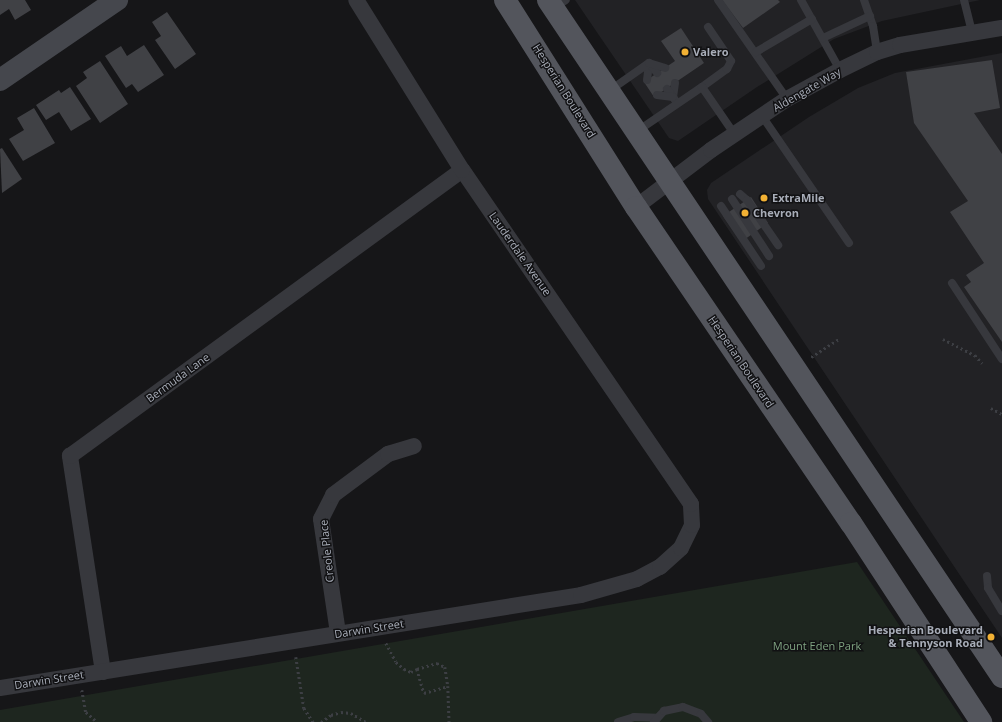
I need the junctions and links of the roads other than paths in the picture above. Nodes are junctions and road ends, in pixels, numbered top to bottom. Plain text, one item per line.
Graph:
1 (117, 0) edge
2 (356, 0) edge
3 (505, 0) edge
4 (718, 0) edge
5 (800, 0) edge
6 (864, 0) edge
7 (964, 0) edge
8 (556, 3) edge
9 (870, 16) junction
10 (812, 19) junction
11 (708, 27) dead end
12 (1002, 28) edge
13 (972, 33) junction
14 (823, 38) junction
15 (756, 52) junction
16 (877, 52) junction
17 (650, 63) junction
18 (665, 68) dead end
19 (840, 70) junction
20 (656, 73) dead end
21 (0, 80) edge
22 (647, 80) dead end
23 (675, 83) dead end
24 (702, 87) junction
25 (667, 89) dead end
26 (609, 91) junction
27 (657, 95) dead end
28 (787, 99) junction
29 (675, 100) junction
30 (762, 116) junction
31 (635, 132) junction
32 (735, 135) junction
33 (462, 170) junction
34 (669, 182) junction
35 (740, 194) dead end
36 (732, 199) dead end
37 (721, 206) dead end
38 (636, 207) junction
39 (849, 243) dead end
40 (778, 245) dead end
41 (769, 256) dead end
42 (761, 266) dead end
43 (952, 283) dead end
44 (1002, 359) edge
45 (414, 446) dead end
46 (690, 504) joint
47 (987, 576) dead end
48 (1002, 611) edge
49 (338, 633) junction
50 (103, 672) junction
51 (1002, 677) edge
52 (0, 688) edge
53 (656, 720) edge
54 (618, 722) edge
55 (708, 722) edge
56 (981, 722) edge

1 - 21 street
2 - 33 street, Lauderdale Avenue
3 - 38 main road, Hesperian Boulevard
4 - 15 lane
5 - 10 lane
6 - 9 lane
7 - 13 lane
8 - 26 main road
9 - 14 lane
9 - 16 lane
10 - 14 lane
10 - 15 lane
11 - 24 lane
12 - 13 street, Aldengate Way
13 - 16 street, Aldengate Way
14 - 19 lane
15 - 28 lane
16 - 19 street, Aldengate Way
17 - 18 lane
17 - 20 lane
17 - 22 lane
17 - 26 lane
19 - 28 street, Aldengate Way
23 - 29 lane
24 - 29 lane
24 - 32 lane
25 - 29 lane
26 - 31 main road
27 - 29 lane
28 - 30 street, Aldengate Way
29 - 31 lane
30 - 32 street, Aldengate Way
30 - 39 lane
31 - 34 main road
32 - 34 street, Aldengate Way
33 - 46 street, Lauderdale Avenue
33 - 50 street, Bermuda Lane
34 - 38 street, Aldengate Way
34 - 51 main road
35 - 40 lane
36 - 41 lane
37 - 42 lane
38 - 56 main road, Hesperian Boulevard
43 - 44 lane
45 - 49 street, Creole Place
46 - 49 street, Darwin Street
47 - 48 lane
49 - 50 street, Darwin Street
50 - 52 street, Darwin Street
53 - 54 lane
53 - 55 lane

